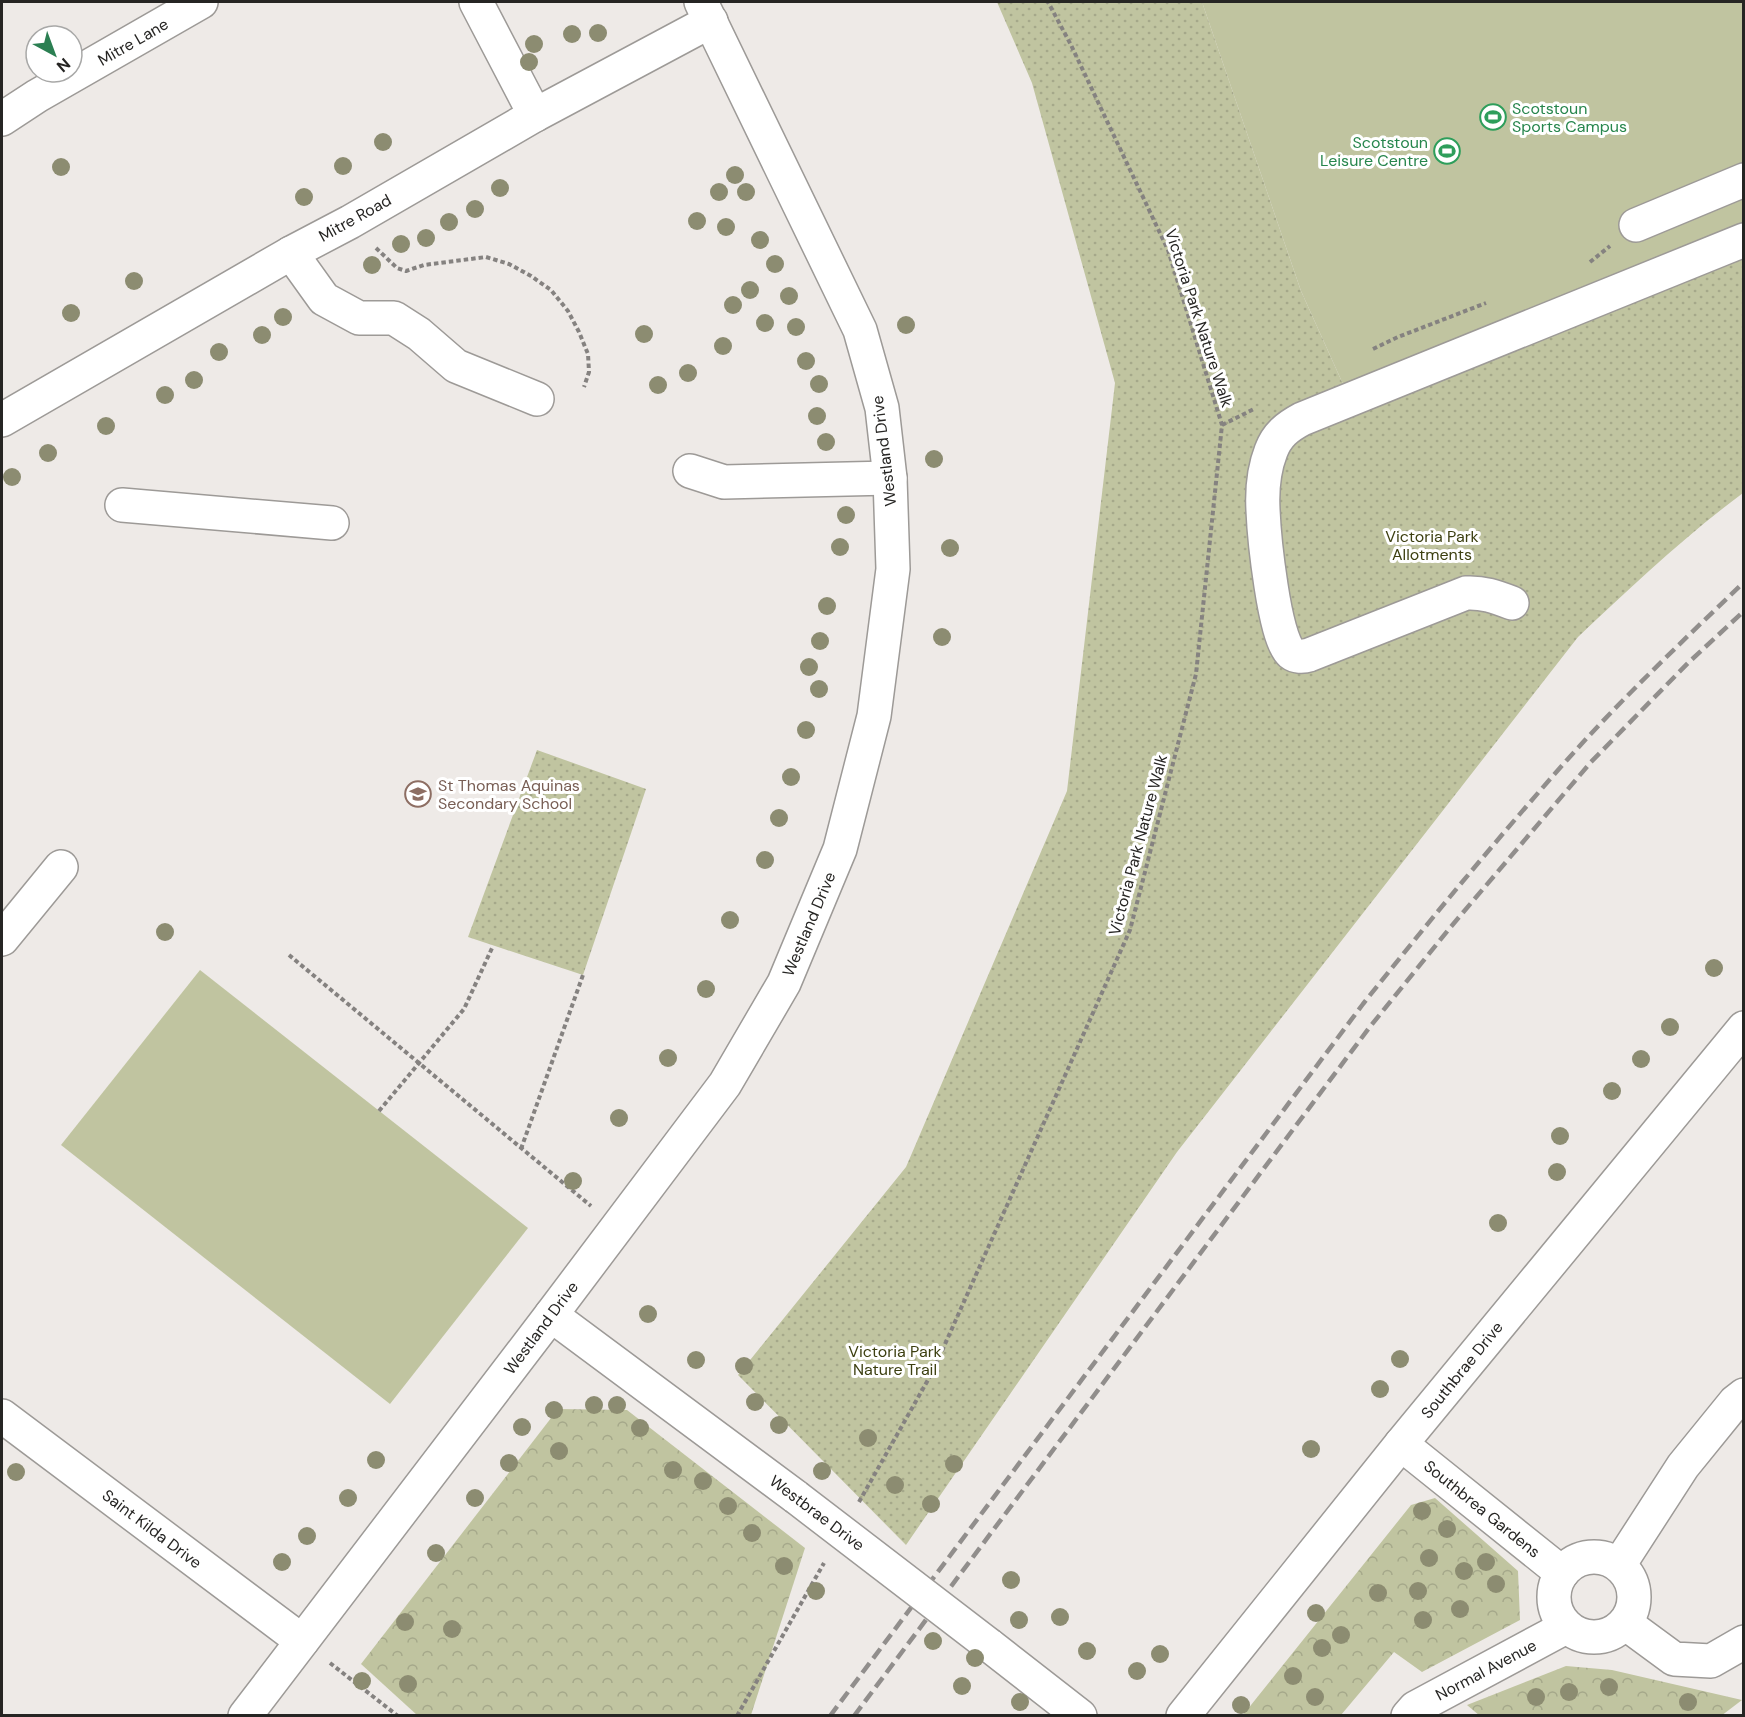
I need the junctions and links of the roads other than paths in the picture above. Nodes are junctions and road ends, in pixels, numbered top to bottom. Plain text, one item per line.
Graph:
1 (201, 2) edge
2 (476, 2) edge
3 (706, 11) edge
4 (535, 115) junction
5 (2, 119) edge
6 (1743, 180) edge
7 (1636, 225) dead end
8 (1743, 240) edge
9 (291, 253) junction
10 (537, 399) dead end
11 (2, 420) edge
12 (690, 471) dead end
13 (890, 478) junction
14 (122, 505) dead end
15 (332, 523) dead end
16 (1512, 603) dead end
17 (61, 867) dead end
18 (2, 939) edge
19 (1743, 1028) edge
20 (551, 1315) junction
21 (1743, 1395) edge
22 (2, 1416) edge
23 (1401, 1444) junction
24 (1619, 1565) junction
25 (1562, 1573) junction
26 (1625, 1623) junction
27 (1566, 1627) junction
28 (302, 1641) junction
29 (1743, 1642) edge
30 (244, 1716) edge
31 (1080, 1716) edge
32 (1183, 1716) edge
33 (1408, 1716) edge

1 - 5 street, Mitre Lane
2 - 4 street
3 - 4 street, Mitre Road
3 - 13 street, Westland Drive
4 - 9 street, Mitre Road
6 - 7 street
8 - 16 street
9 - 10 street
9 - 11 street, Mitre Road
12 - 13 street
13 - 20 street, Westland Drive
14 - 15 street
17 - 18 street
19 - 23 street, Southbrae Drive
20 - 28 street, Westland Drive
20 - 31 street, Westbrae Drive, bridge
21 - 24 street
22 - 28 street, Saint Kilda Drive
23 - 25 street, Southbrea Gardens
23 - 32 street, Southbrae Drive
24 - 25 street
24 - 26 street
25 - 27 street
26 - 27 street
26 - 29 street
27 - 33 street, Normal Avenue
28 - 30 street, Westland Drive

